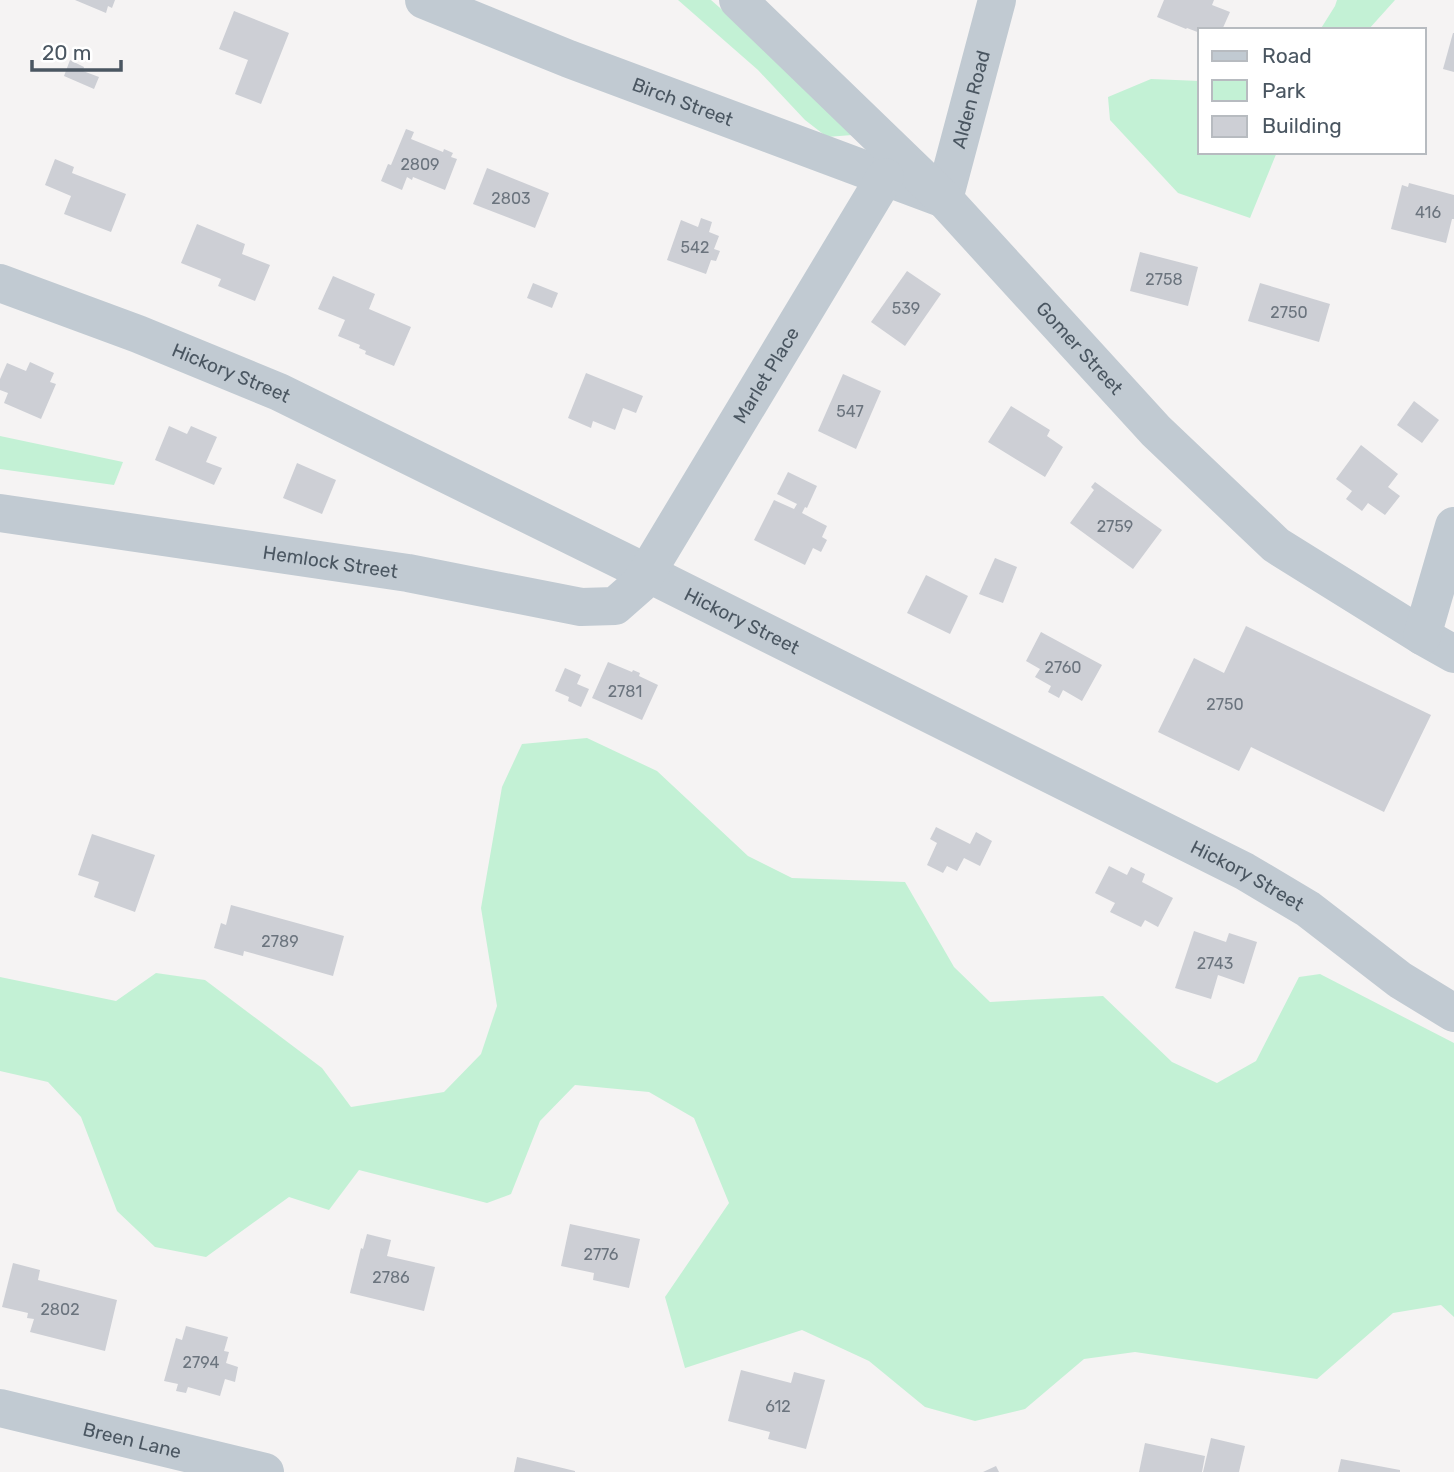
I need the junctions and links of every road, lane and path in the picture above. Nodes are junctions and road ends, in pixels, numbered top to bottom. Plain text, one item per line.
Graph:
1 (424, 0) edge
2 (738, 0) edge
3 (997, 0) edge
4 (885, 177) junction
5 (944, 199) junction
6 (0, 283) edge
7 (0, 513) edge
8 (1454, 526) edge
9 (647, 573) junction
10 (1438, 645) edge
11 (1454, 1013) edge
12 (0, 1408) edge
13 (265, 1472) edge

1 - 4 street, Birch Street
2 - 5 street, Gomer Street
3 - 5 street, Alden Road
4 - 5 street, Birch Street
4 - 9 street, Marlet Place
5 - 10 street, Gomer Street
6 - 9 street, Hickory Street
7 - 9 street, Hemlock Street
8 - 10 street
9 - 11 street, Hickory Street
12 - 13 street, Breen Lane

